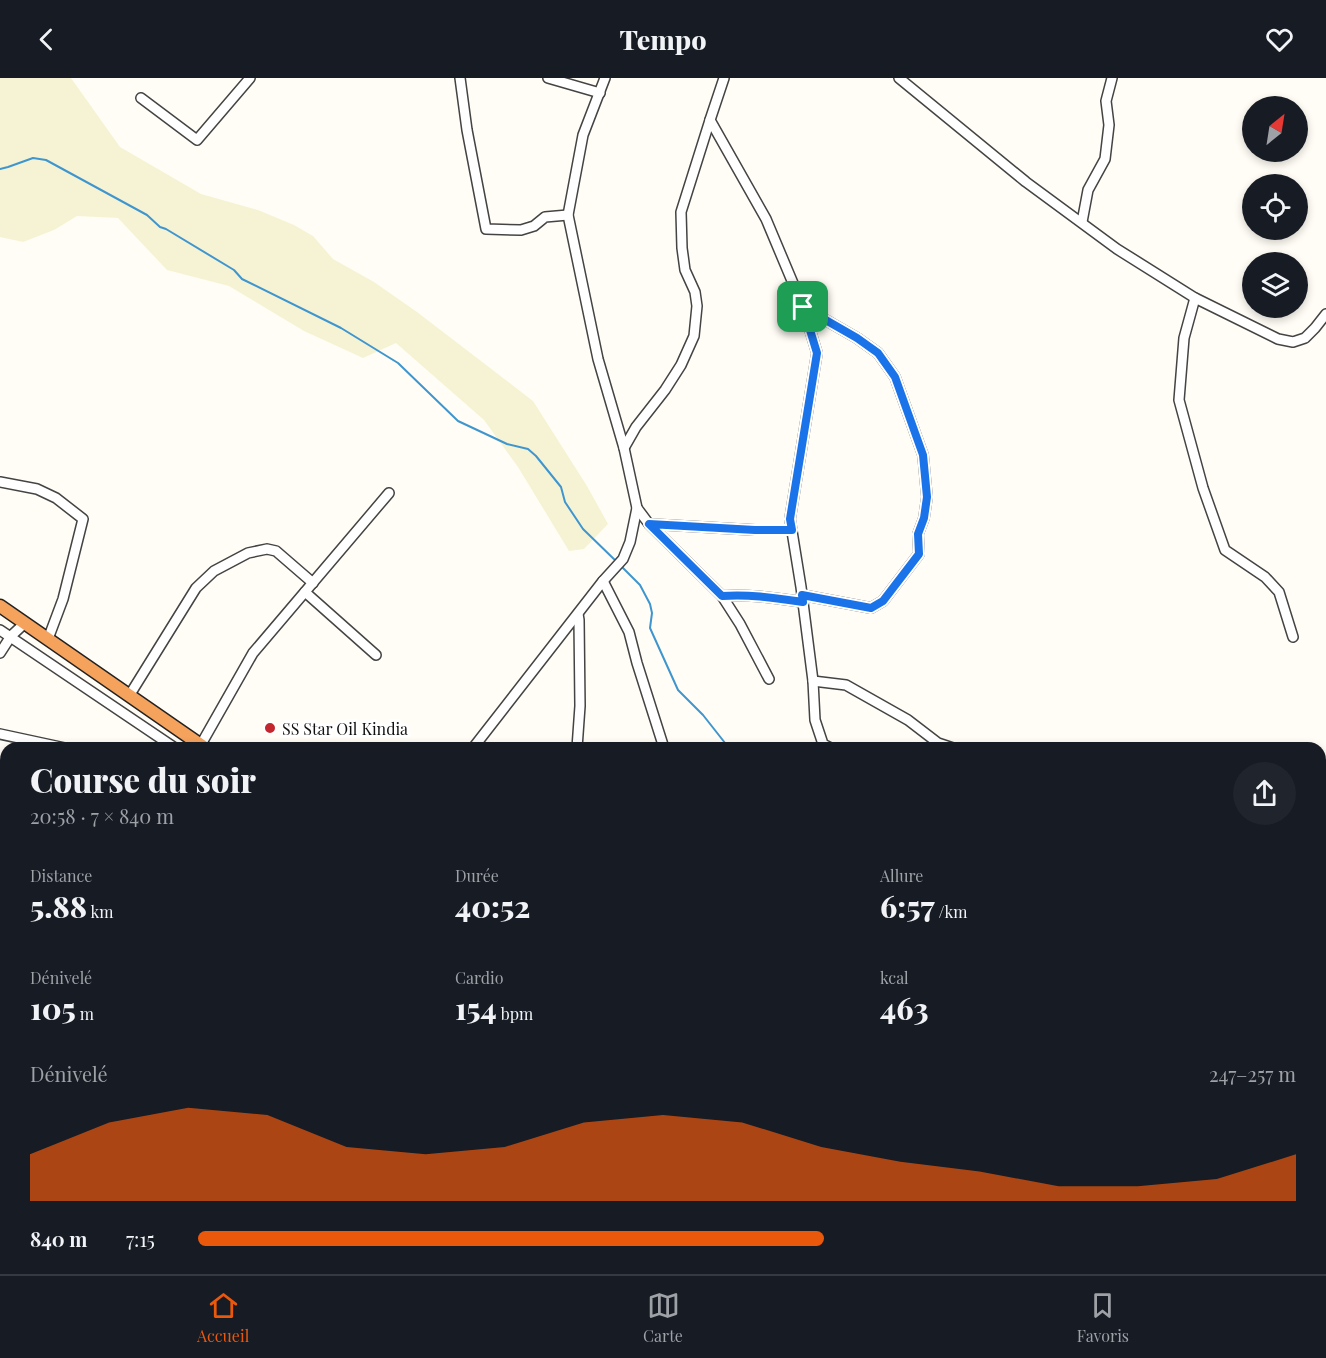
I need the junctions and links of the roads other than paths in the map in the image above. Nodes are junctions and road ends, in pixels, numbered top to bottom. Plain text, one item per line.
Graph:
1 (250, 78) edge
2 (460, 78) edge
3 (548, 78) edge
4 (605, 78) edge
5 (724, 78) edge
6 (899, 78) edge
7 (1112, 78) edge
8 (600, 93) junction
9 (141, 98) dead end
10 (710, 120) junction
11 (568, 215) junction
12 (1082, 222) junction
13 (1195, 298) junction
14 (803, 307) junction
15 (1326, 314) edge
16 (624, 448) junction
17 (0, 482) edge
18 (389, 493) dead end
19 (638, 508) junction
20 (649, 524) junction
21 (792, 530) junction
22 (603, 582) junction
23 (313, 583) junction
24 (305, 592) junction
25 (722, 596) junction
26 (802, 599) junction
27 (0, 606) edge
28 (578, 614) junction
29 (25, 623) junction
30 (0, 630) edge
31 (11, 636) junction
32 (1293, 638) dead end
33 (48, 639) junction
34 (0, 652) edge
35 (376, 656) dead end
36 (769, 678) dead end
37 (813, 681) junction
38 (129, 696) junction
39 (0, 734) edge
40 (34, 742) edge
41 (157, 742) edge
42 (194, 742) edge
43 (205, 742) edge
44 (478, 742) edge
45 (577, 742) edge
46 (662, 742) edge
47 (822, 742) edge
48 (937, 742) edge

1 - 9 street
2 - 11 street
3 - 8 street
4 - 8 street
5 - 10 street
6 - 12 street
7 - 12 street
8 - 11 street
10 - 14 street
10 - 16 street
11 - 16 street
12 - 13 street
13 - 15 street
13 - 32 street
14 - 21 street
14 - 26 street
16 - 19 street
17 - 33 street
18 - 23 street
19 - 20 street
19 - 22 street
20 - 21 street
20 - 25 street
21 - 26 street
22 - 28 street
22 - 46 street
23 - 24 street
23 - 38 street
24 - 35 street
24 - 43 street
25 - 26 street
25 - 36 street
26 - 37 street
27 - 29 highway
28 - 44 street
28 - 45 street
29 - 31 street
29 - 33 highway
30 - 31 street
31 - 34 street
31 - 41 street
33 - 38 highway
37 - 47 street
37 - 48 street
38 - 42 highway
39 - 40 street

